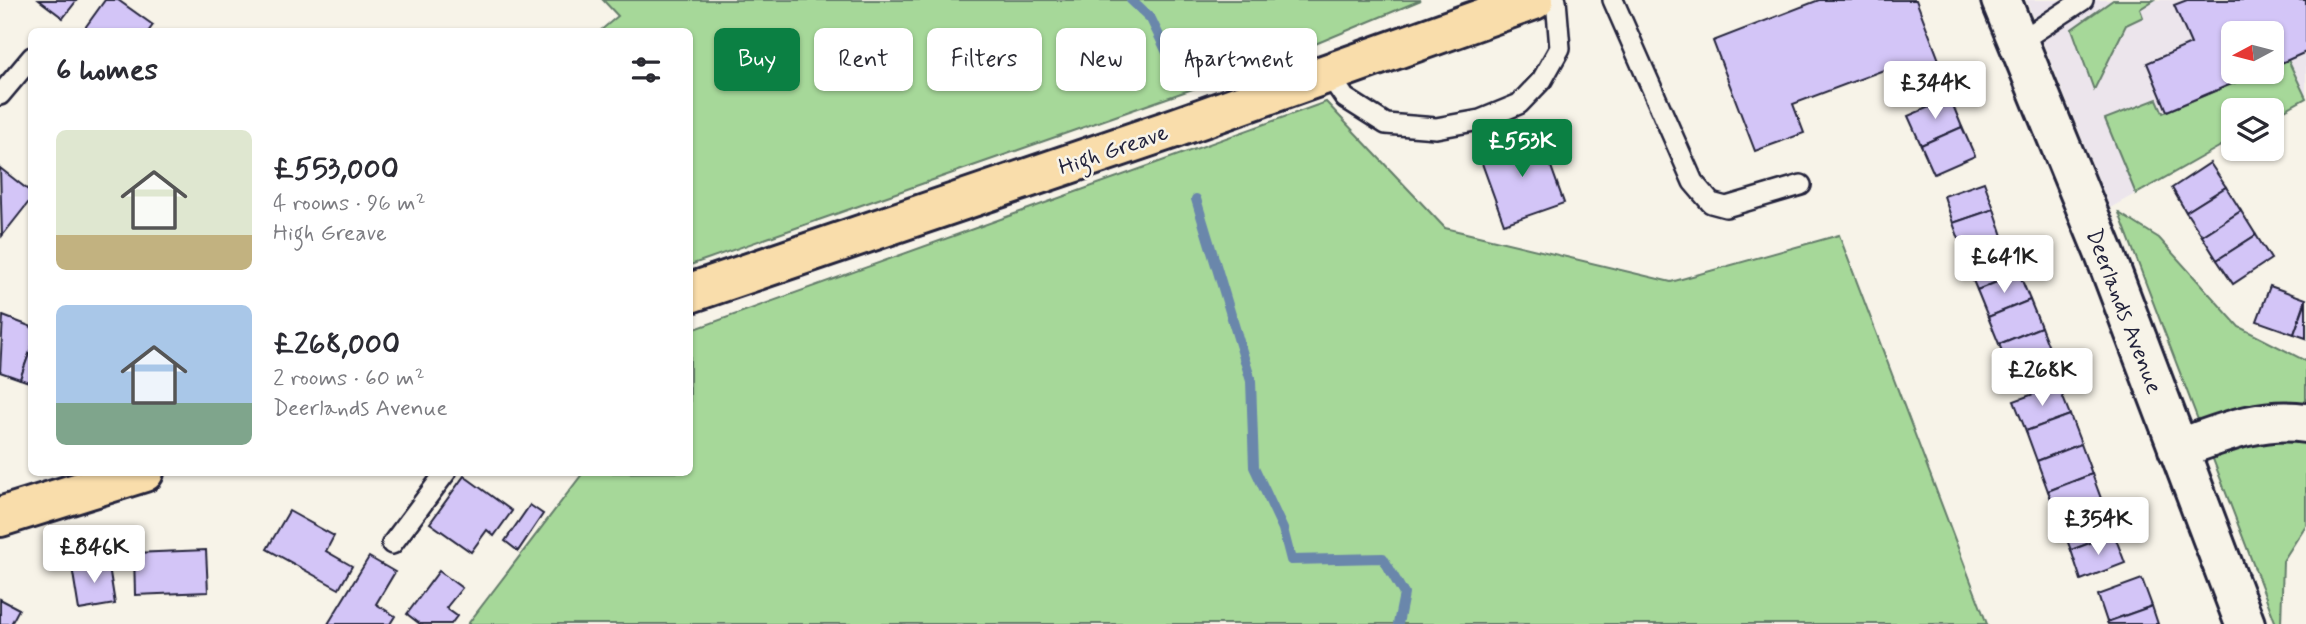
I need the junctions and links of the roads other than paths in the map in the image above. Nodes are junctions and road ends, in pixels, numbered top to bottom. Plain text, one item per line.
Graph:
1 (1534, 0) edge
2 (1556, 0) edge
3 (1613, 0) edge
4 (2001, 0) edge
5 (2083, 0) edge
6 (2019, 42) junction
7 (28, 62) edge
8 (1328, 73) junction
9 (0, 95) edge
10 (1801, 186) dead end
11 (693, 292) edge
12 (2306, 423) edge
13 (2178, 449) junction
14 (131, 476) edge
15 (443, 476) edge
16 (0, 517) edge
17 (392, 544) dead end
18 (2245, 624) edge

1 - 8 main road, High Greave
2 - 8 lane
3 - 10 lane
4 - 6 street, Deerlands Avenue
5 - 6 lane
6 - 13 street, Deerlands Avenue
7 - 9 lane
8 - 11 main road, High Greave
12 - 13 street
13 - 18 street, Deerlands Avenue
14 - 16 main road
15 - 17 lane

